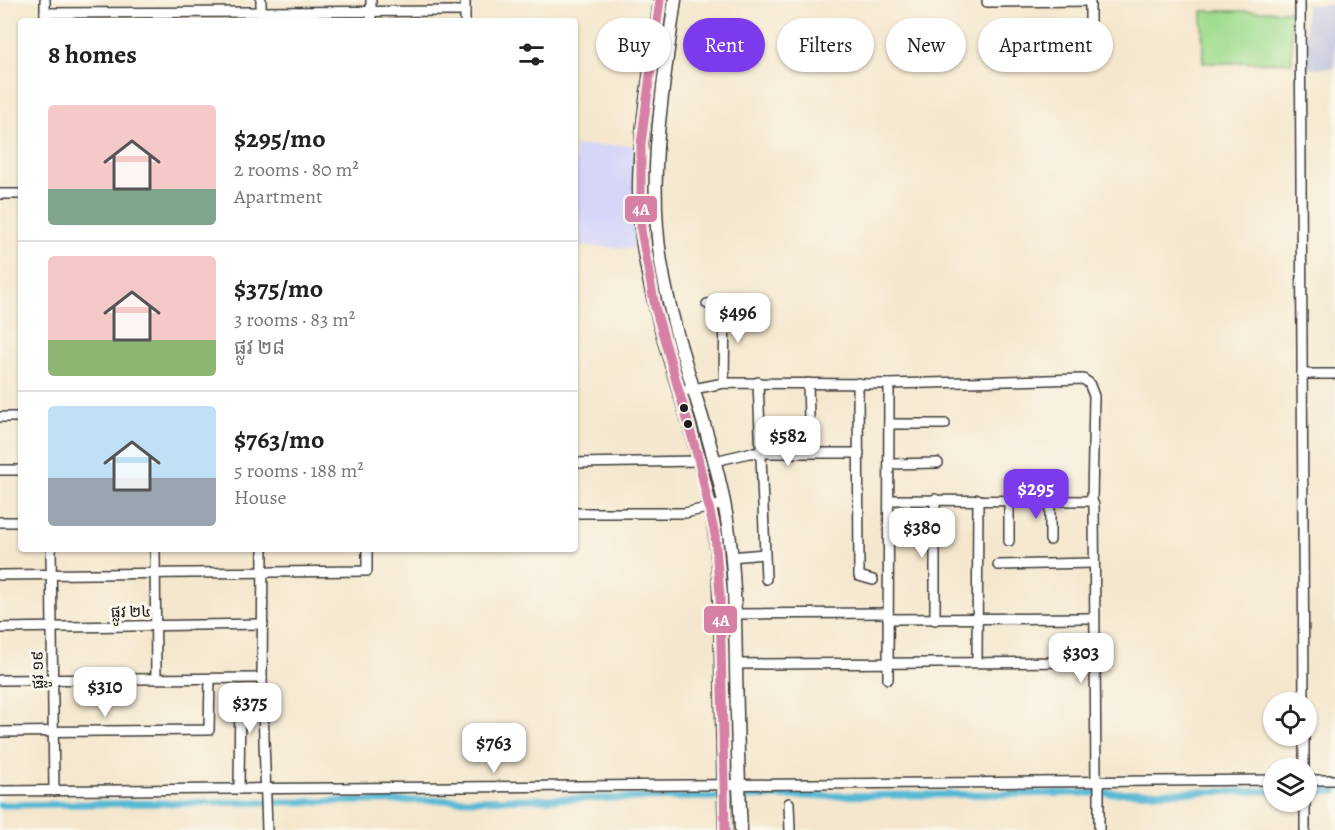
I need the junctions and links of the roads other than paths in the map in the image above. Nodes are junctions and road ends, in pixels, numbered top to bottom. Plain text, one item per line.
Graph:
1 (45, 0) edge
2 (261, 0) edge
3 (371, 0) edge
4 (465, 0) edge
5 (660, 0) edge
6 (675, 0) edge
7 (1090, 0) edge
8 (1300, 0) edge
9 (987, 2) dead end
10 (371, 16) edge
11 (465, 16) edge
12 (45, 17) edge
13 (261, 17) edge
14 (1090, 18) edge
15 (641, 159) junction
16 (656, 160) junction
17 (0, 194) edge
18 (18, 194) edge
19 (641, 228) junction
20 (656, 229) junction
21 (707, 304) dead end
22 (725, 304) junction
23 (742, 304) dead end
24 (1302, 374) junction
25 (1335, 374) edge
26 (758, 382) junction
27 (724, 383) junction
28 (808, 383) junction
29 (858, 383) junction
30 (889, 384) junction
31 (692, 387) junction
32 (678, 392) junction
33 (0, 417) edge
34 (18, 417) edge
35 (889, 424) junction
36 (945, 424) dead end
37 (759, 453) junction
38 (810, 453) junction
39 (859, 453) junction
40 (699, 461) junction
41 (715, 461) junction
42 (578, 463) edge
43 (938, 463) dead end
44 (889, 464) junction
45 (0, 470) edge
46 (18, 470) edge
47 (935, 499) junction
48 (978, 499) junction
49 (1010, 499) junction
50 (889, 500) junction
51 (1050, 500) junction
52 (1092, 501) junction
53 (724, 504) junction
54 (709, 507) junction
55 (578, 513) edge
56 (0, 522) edge
57 (18, 522) edge
58 (1050, 540) dead end
59 (1008, 541) dead end
60 (51, 552) edge
61 (154, 552) edge
62 (263, 552) edge
63 (367, 552) edge
64 (764, 554) junction
65 (731, 557) junction
66 (1094, 563) junction
67 (998, 565) dead end
68 (263, 572) junction
69 (155, 573) junction
70 (0, 575) edge
71 (51, 575) junction
72 (766, 579) dead end
73 (873, 580) dead end
74 (735, 614) junction
75 (888, 616) junction
76 (1094, 618) junction
77 (977, 619) junction
78 (935, 620) junction
79 (263, 624) junction
80 (156, 625) junction
81 (0, 627) edge
82 (52, 627) junction
83 (888, 662) junction
84 (977, 662) junction
85 (1095, 662) junction
86 (736, 664) junction
87 (262, 678) junction
88 (156, 679) junction
89 (210, 679) junction
90 (888, 679) dead end
91 (0, 680) edge
92 (52, 680) junction
93 (240, 691) dead end
94 (1304, 692) edge
95 (0, 732) edge
96 (53, 732) junction
97 (1263, 780) edge
98 (1317, 780) edge
99 (1335, 780) edge
100 (1098, 786) junction
101 (239, 789) junction
102 (0, 791) edge
103 (54, 791) junction
104 (266, 791) junction
105 (724, 794) junction
106 (739, 794) junction
107 (789, 803) dead end
108 (1305, 812) edge
109 (267, 830) edge
110 (725, 830) edge
111 (741, 830) edge
112 (790, 830) edge
113 (1099, 830) edge
114 (1305, 830) edge

1 - 12 street
2 - 13 street
3 - 10 street
4 - 11 street
5 - 15 main road
6 - 16 main road
7 - 9 street
7 - 14 street
8 - 24 street
10 - 11 street
10 - 13 street
12 - 13 street
15 - 16 main road
15 - 19 main road
16 - 20 main road
17 - 18 street
19 - 20 main road
19 - 32 main road
20 - 31 main road
21 - 22 street
22 - 23 street
22 - 27 street
24 - 25 street
24 - 94 street
26 - 27 street
26 - 28 street
26 - 37 street
27 - 31 street
28 - 29 street
28 - 38 street
29 - 30 street
29 - 39 street
30 - 35 street
30 - 52 street
31 - 32 street
31 - 41 main road
32 - 40 main road
33 - 34 street
35 - 36 street
35 - 44 street
37 - 38 street
37 - 41 street
37 - 64 street
38 - 39 street
39 - 73 street
40 - 42 street
40 - 54 main road
41 - 53 main road
43 - 44 street
44 - 50 street
45 - 46 street
47 - 48 street
47 - 50 street
47 - 78 street
48 - 49 street
48 - 77 street
49 - 51 street
49 - 59 street
50 - 75 street
51 - 52 street
51 - 58 street
52 - 66 street
53 - 54 street
53 - 65 main road
54 - 55 street
54 - 105 main road
56 - 57 street
60 - 71 street, ផ្លូវ ១៩
61 - 69 street
62 - 68 street
63 - 68 street
64 - 65 street
64 - 72 street
65 - 74 main road
66 - 67 street
66 - 76 street
68 - 69 street
68 - 79 street
69 - 71 street
69 - 80 street
70 - 71 street
71 - 82 street, ផ្លូវ ១៩
74 - 75 street
74 - 86 main road
75 - 78 street
75 - 83 street
76 - 77 street
76 - 85 street
77 - 78 street
77 - 84 street
79 - 80 street, ផ្លូវ ២៤
79 - 87 street
80 - 82 street, ផ្លូវ ២៤
80 - 88 street
81 - 82 street, ផ្លូវ ២៤
82 - 92 street, ផ្លូវ ១៩
83 - 84 street
83 - 86 street
83 - 90 street
84 - 85 street
85 - 100 street
86 - 106 main road
87 - 89 street
87 - 104 street
88 - 89 street
88 - 92 street
89 - 96 street
91 - 92 street
92 - 96 street, ផ្លូវ ១៩
93 - 101 street
95 - 96 street
96 - 103 street, ផ្លូវ ១៩
97 - 100 street
98 - 99 street
100 - 106 street
100 - 113 street
101 - 103 street
101 - 104 street
102 - 103 street
104 - 105 street
104 - 109 street
105 - 106 street
105 - 110 main road
106 - 111 main road
107 - 112 street
108 - 114 street

